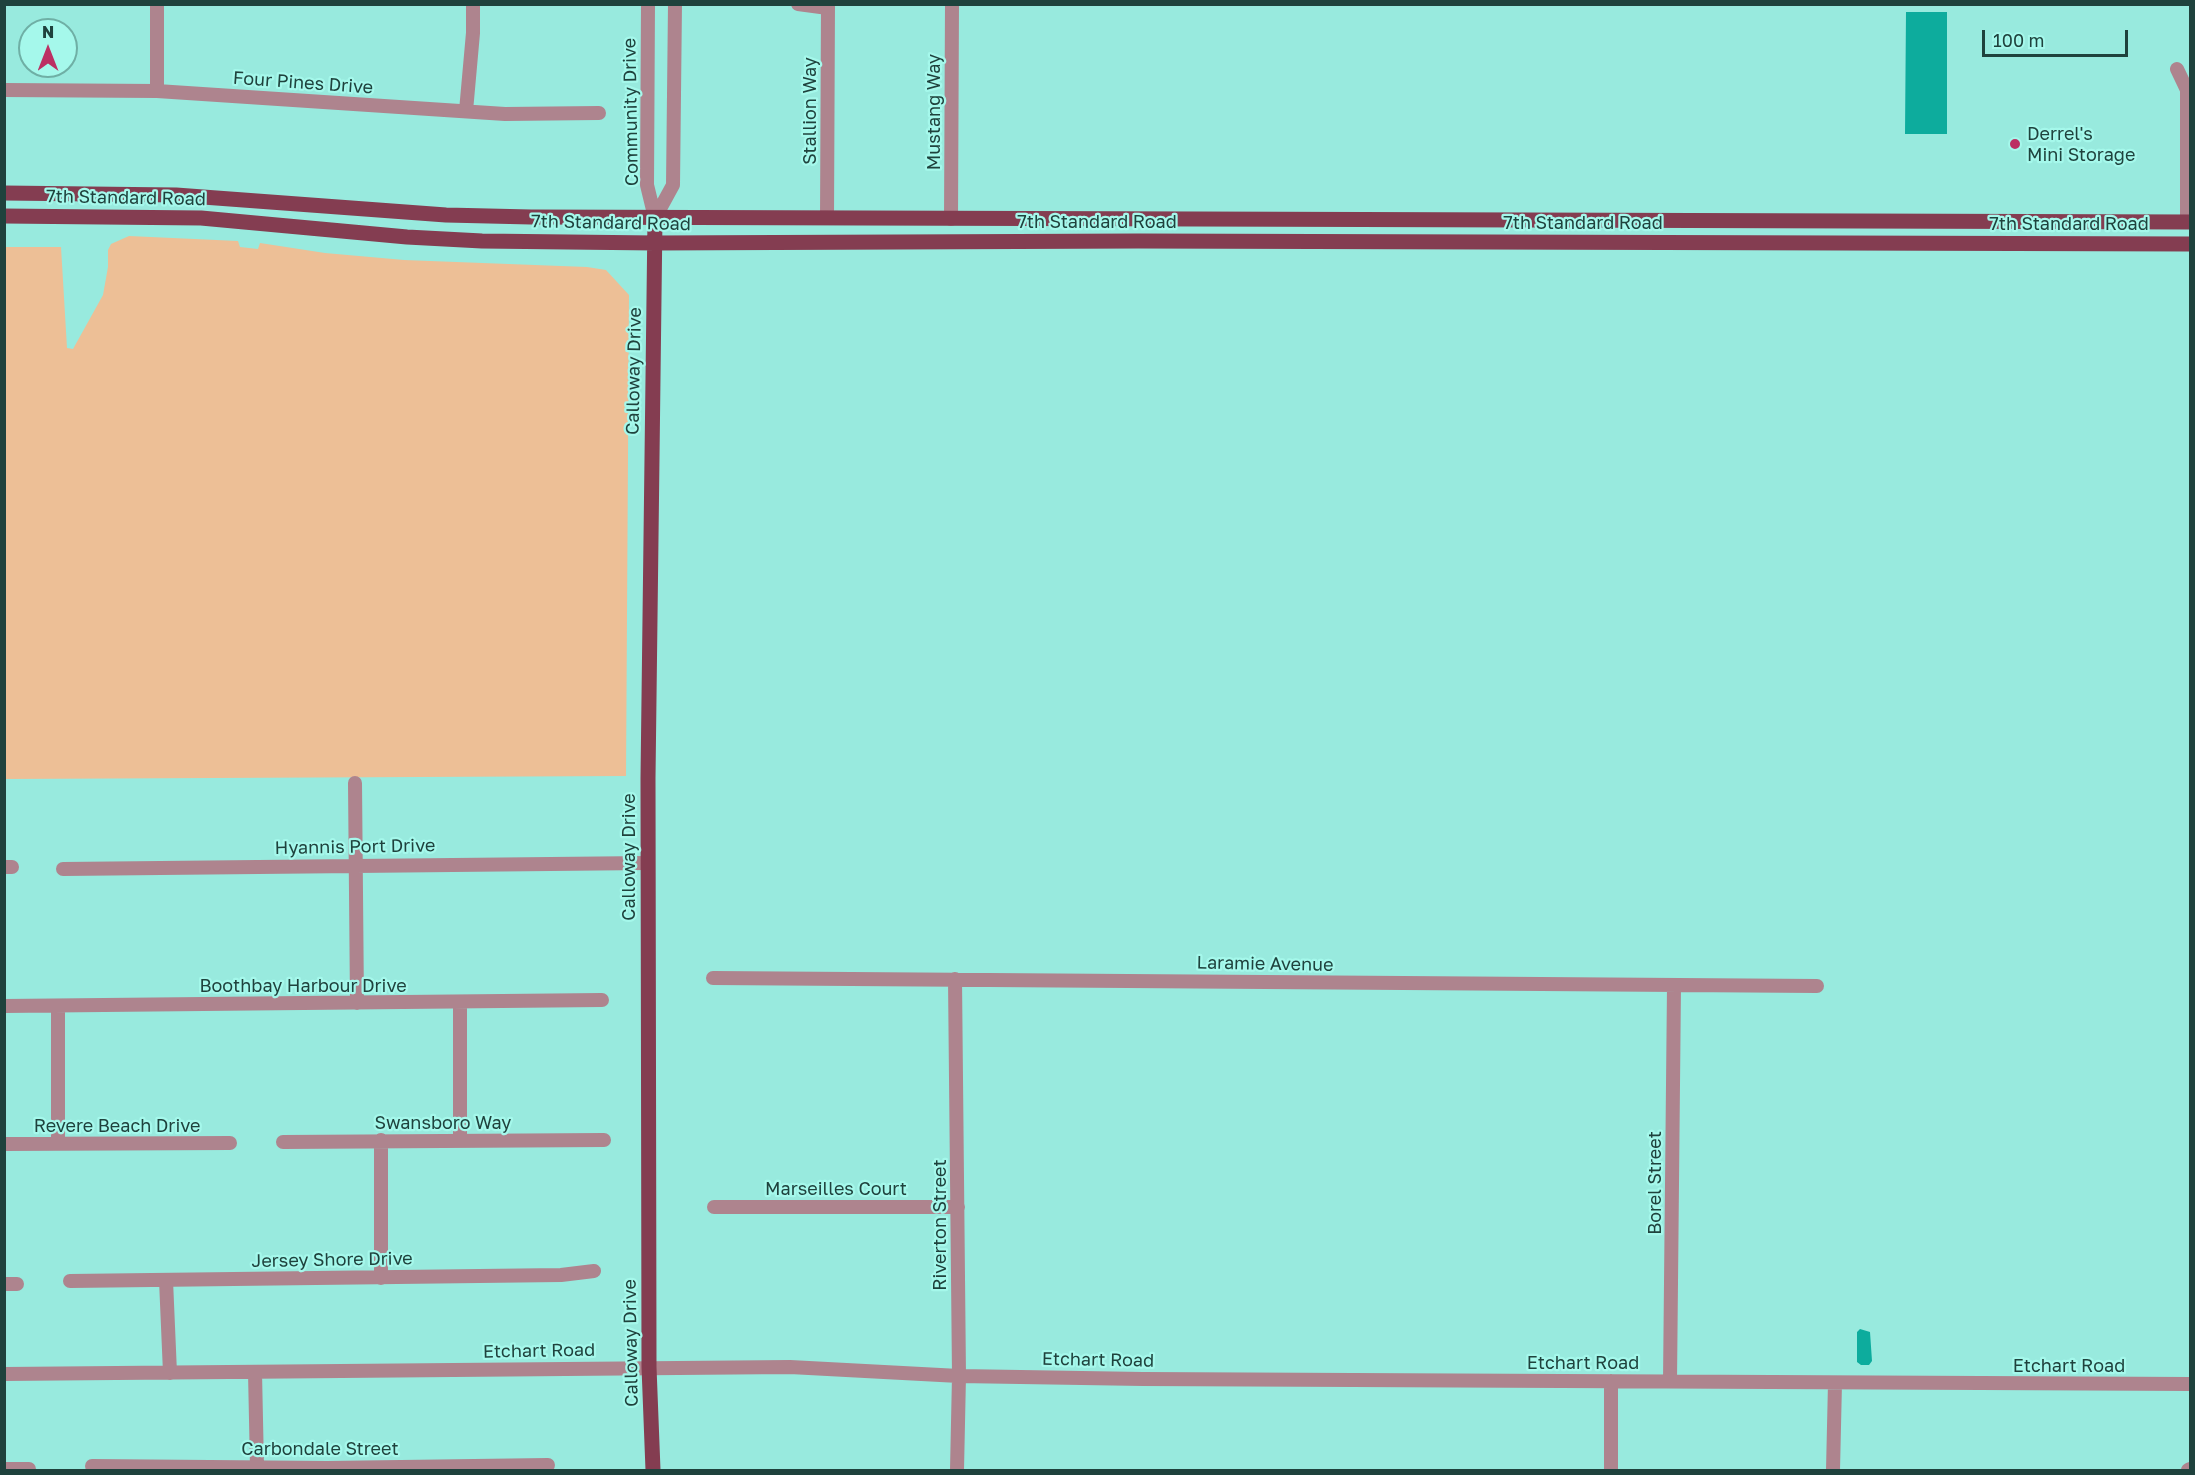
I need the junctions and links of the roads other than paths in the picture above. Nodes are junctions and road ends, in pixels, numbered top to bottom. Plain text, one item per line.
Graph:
1 (157, 4) edge
2 (473, 4) edge
3 (648, 4) edge
4 (675, 4) edge
5 (798, 4) edge
6 (952, 4) edge
7 (828, 6) edge
8 (2176, 69) dead end
9 (4, 90) edge
10 (157, 91) junction
11 (466, 111) junction
12 (599, 113) dead end
13 (4, 193) edge
14 (4, 216) edge
15 (656, 218) junction
16 (827, 218) junction
17 (951, 219) junction
18 (2188, 222) edge
19 (655, 243) junction
20 (2190, 244) edge
21 (355, 783) dead end
22 (648, 863) junction
23 (356, 865) junction
24 (63, 869) dead end
25 (712, 978) dead end
26 (955, 979) junction
27 (1674, 986) junction
28 (1817, 986) dead end
29 (602, 1000) dead end
30 (357, 1003) junction
31 (460, 1003) junction
32 (4, 1006) edge
33 (58, 1006) junction
34 (381, 1140) junction
35 (460, 1140) junction
36 (604, 1140) dead end
37 (283, 1142) dead end
38 (230, 1143) dead end
39 (4, 1144) edge
40 (58, 1144) junction
41 (714, 1207) dead end
42 (958, 1207) junction
43 (594, 1271) dead end
44 (381, 1278) junction
45 (166, 1280) junction
46 (70, 1281) dead end
47 (649, 1367) junction
48 (255, 1372) junction
49 (170, 1373) junction
50 (4, 1374) edge
51 (959, 1376) junction
52 (1611, 1381) junction
53 (1670, 1381) junction
54 (1835, 1383) junction
55 (2190, 1384) edge
56 (548, 1465) dead end
57 (92, 1466) dead end
58 (257, 1467) junction
59 (4, 1469) edge
60 (29, 1469) edge
61 (327, 1469) edge
62 (653, 1470) edge
63 (957, 1470) edge
64 (1611, 1470) edge
65 (1833, 1470) edge

1 - 10 street
2 - 11 street
3 - 15 street, Community Drive
4 - 15 street, Community Drive
5 - 7 street
6 - 17 street, Mustang Way
7 - 16 street, Stallion Way
8 - 18 street
9 - 10 street, Four Pines Drive
10 - 11 street, Four Pines Drive
11 - 12 street, Four Pines Drive
13 - 15 main road, 7th Standard Road
14 - 19 main road, 7th Standard Road
15 - 16 main road, 7th Standard Road
15 - 19 main road, Calloway Drive
16 - 17 main road, 7th Standard Road
17 - 18 main road, 7th Standard Road
19 - 20 main road, 7th Standard Road
19 - 22 main road, Calloway Drive
21 - 23 street
22 - 23 street, Hyannis Port Drive
22 - 47 main road, Calloway Drive
23 - 24 street, Hyannis Port Drive
23 - 30 street
25 - 26 street, Laramie Avenue
26 - 27 street, Laramie Avenue
26 - 42 street, Riverton Street
27 - 28 street, Laramie Avenue
27 - 53 street, Borel Street
29 - 31 street, Boothbay Harbour Drive
30 - 31 street, Boothbay Harbour Drive
30 - 33 street, Boothbay Harbour Drive
31 - 35 street
32 - 33 street, Boothbay Harbour Drive
33 - 40 street
34 - 35 street, Swansboro Way
34 - 37 street, Swansboro Way
34 - 44 street
35 - 36 street, Swansboro Way
38 - 40 street, Revere Beach Drive
39 - 40 street, Revere Beach Drive
41 - 42 street, Marseilles Court
42 - 51 street, Riverton Street
43 - 44 street, Jersey Shore Drive
44 - 45 street, Jersey Shore Drive
45 - 46 street, Jersey Shore Drive
45 - 49 street
47 - 48 street, Etchart Road
47 - 51 street, Etchart Road
47 - 62 main road, Calloway Drive
48 - 49 street, Etchart Road
48 - 58 street
49 - 50 street, Etchart Road
51 - 52 street, Etchart Road
51 - 63 street, Riverton Street
52 - 53 street, Etchart Road
52 - 64 street
53 - 54 street, Etchart Road
54 - 55 street, Etchart Road
54 - 65 street
56 - 61 street, Carbondale Street
57 - 58 street, Carbondale Street
58 - 61 street, Carbondale Street
59 - 60 street

